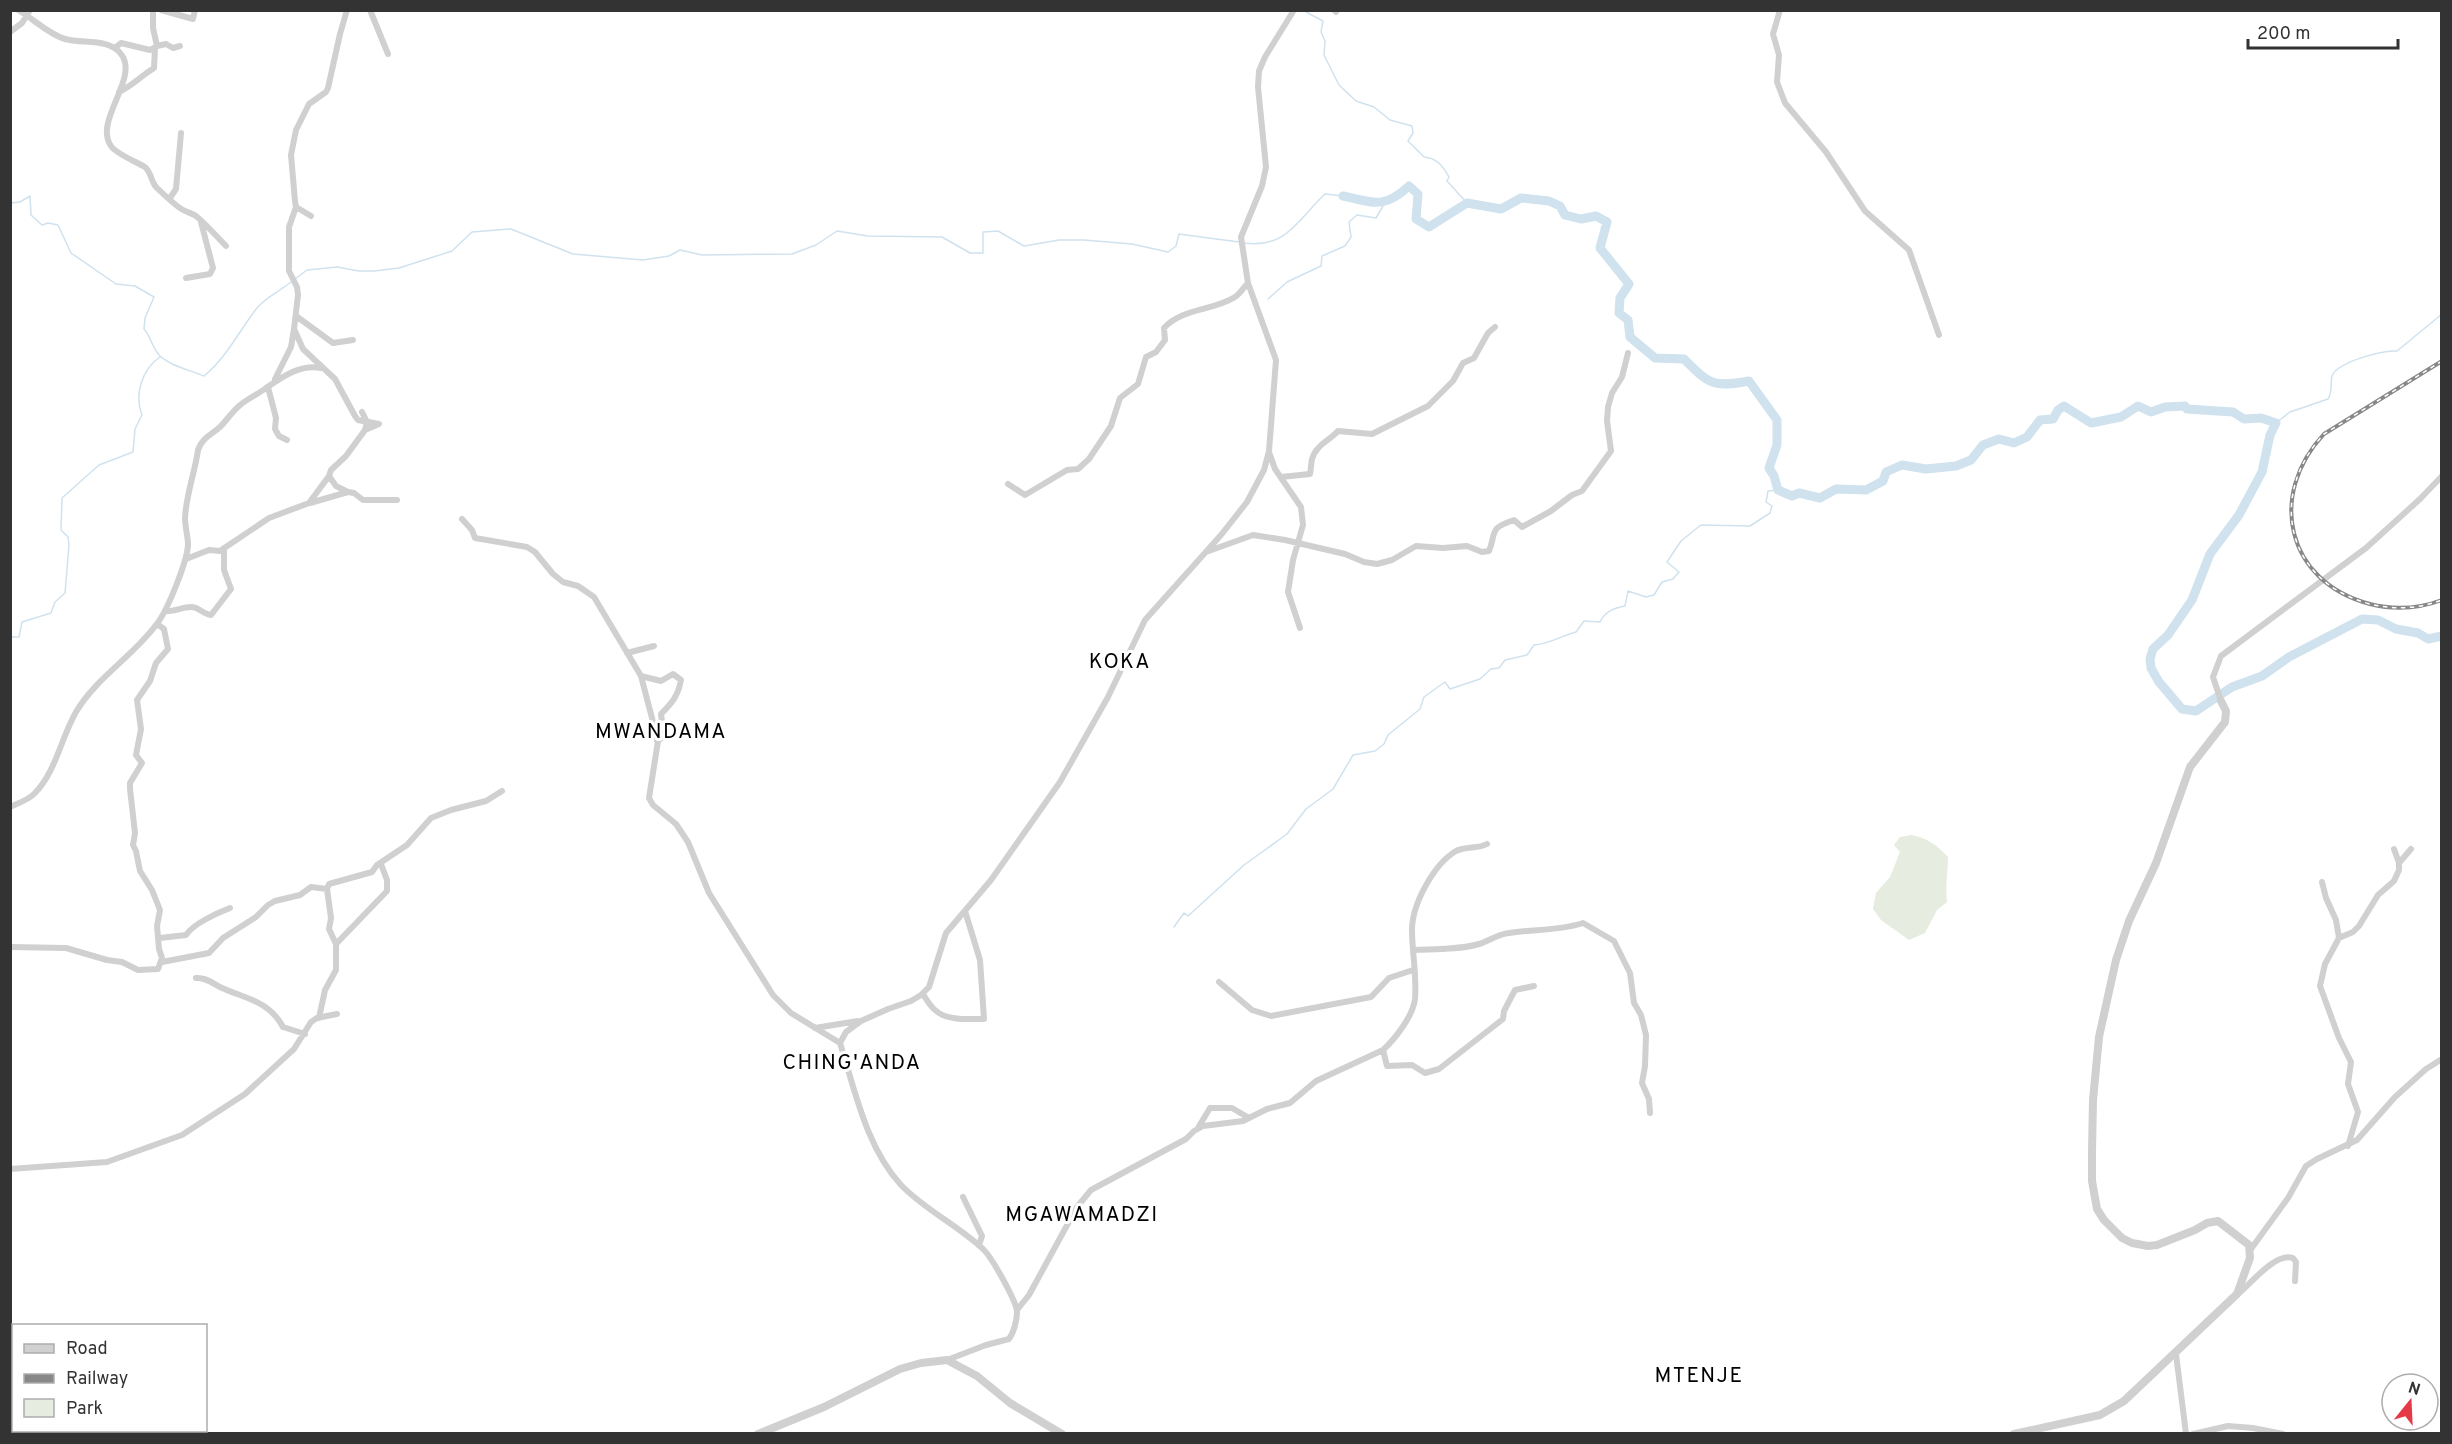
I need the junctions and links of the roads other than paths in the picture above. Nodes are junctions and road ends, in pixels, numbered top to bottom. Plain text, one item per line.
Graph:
1 (18, 10) edge
2 (153, 10) edge
3 (161, 10) edge
4 (195, 10) edge
5 (347, 10) edge
6 (369, 10) edge
7 (1294, 10) edge
8 (1780, 10) edge
9 (30, 12) edge
10 (10, 32) edge
11 (180, 46) dead end
12 (156, 47) junction
13 (115, 48) junction
14 (388, 54) dead end
15 (119, 92) junction
16 (181, 133) dead end
17 (170, 198) junction
18 (296, 207) junction
19 (311, 216) dead end
20 (201, 221) junction
21 (226, 246) dead end
22 (186, 278) dead end
23 (1248, 283) junction
24 (296, 316) junction
25 (1495, 327) dead end
26 (294, 329) junction
27 (1940, 335) dead end
28 (353, 340) dead end
29 (1628, 353) dead end
30 (321, 368) junction
31 (275, 380) junction
32 (268, 387) junction
33 (362, 412) dead end
34 (367, 422) junction
35 (365, 430) junction
36 (286, 440) dead end
37 (1269, 451) junction
38 (2442, 476) edge
39 (329, 477) junction
40 (1281, 477) junction
41 (1008, 484) dead end
42 (348, 492) junction
43 (397, 500) dead end
44 (309, 503) junction
45 (462, 519) dead end
46 (1297, 543) junction
47 (224, 548) junction
48 (1206, 552) junction
49 (186, 559) junction
50 (165, 611) junction
51 (157, 624) junction
52 (1300, 628) dead end
53 (654, 646) dead end
54 (627, 653) junction
55 (641, 676) junction
56 (2221, 701) joint
57 (657, 741) junction
58 (502, 791) dead end
59 (10, 807) edge
60 (1487, 843) dead end
61 (2394, 849) dead end
62 (2411, 849) dead end
63 (2398, 863) junction
64 (381, 864) junction
65 (2322, 882) dead end
66 (327, 889) junction
67 (230, 908) dead end
68 (965, 911) junction
69 (160, 938) junction
70 (2339, 938) junction
71 (336, 944) junction
72 (10, 947) edge
73 (1413, 950) junction
74 (162, 962) junction
75 (1413, 970) junction
76 (196, 978) dead end
77 (1219, 982) dead end
78 (1534, 986) dead end
79 (923, 994) junction
80 (336, 1014) dead end
81 (319, 1018) junction
82 (861, 1021) junction
83 (814, 1029) junction
84 (305, 1034) junction
85 (840, 1043) junction
86 (1383, 1050) junction
87 (2442, 1059) edge
88 (1650, 1113) dead end
89 (1249, 1118) junction
90 (1198, 1128) junction
91 (2348, 1146) junction
92 (10, 1169) edge
93 (963, 1197) dead end
94 (979, 1245) junction
95 (2251, 1248) junction
96 (2295, 1281) dead end
97 (2237, 1294) junction
98 (1017, 1310) junction
99 (2176, 1354) junction
100 (947, 1360) junction
101 (758, 1434) edge
102 (1062, 1434) edge
103 (2014, 1434) edge
104 (2186, 1434) edge
105 (2193, 1434) edge
106 (2283, 1434) edge

1 - 9 street
2 - 12 street
3 - 4 street
5 - 18 street
6 - 14 street
7 - 23 street
8 - 27 street
9 - 10 street
9 - 13 street
11 - 12 street
12 - 13 street
12 - 15 street
13 - 15 street
15 - 17 street
16 - 17 street
17 - 20 street
18 - 19 street
18 - 24 street
20 - 21 street
20 - 22 street
23 - 37 street
23 - 41 street
24 - 26 street
24 - 28 street
25 - 40 street
26 - 30 street
26 - 31 street
29 - 46 street
30 - 31 street
30 - 34 street
31 - 32 street
32 - 36 street
32 - 49 street
33 - 34 street
34 - 35 street
34 - 35 street
35 - 39 street
37 - 40 street
37 - 48 street
38 - 56 street
39 - 42 street
39 - 44 street
40 - 46 street
42 - 43 street
42 - 44 street
44 - 47 street
45 - 54 street
46 - 48 street
46 - 52 street
47 - 49 street
47 - 50 street
48 - 68 street
49 - 50 street
50 - 51 street
51 - 59 street
51 - 69 street
53 - 54 street
54 - 55 street
55 - 57 street
55 - 57 street
56 - 95 street
57 - 83 street
58 - 64 street
60 - 73 street
61 - 63 street
62 - 63 street
63 - 70 street
64 - 66 street
64 - 71 street
65 - 70 street
66 - 71 street
66 - 74 street
67 - 69 street
68 - 79 street
68 - 79 street
69 - 74 street
70 - 91 street
71 - 81 street
72 - 74 street
73 - 75 street
73 - 88 street
75 - 77 street
75 - 86 street
76 - 84 street
78 - 86 street
79 - 82 street
80 - 81 street
81 - 84 street
82 - 83 street
82 - 85 street
83 - 85 street
84 - 92 street
85 - 94 street
86 - 89 street
87 - 91 street
89 - 90 street
89 - 90 street
90 - 98 street
91 - 95 street
93 - 94 street
94 - 98 street
95 - 97 street
96 - 97 street
97 - 99 street
98 - 100 street
99 - 103 street
99 - 104 street
100 - 101 street
100 - 102 street
105 - 106 street

